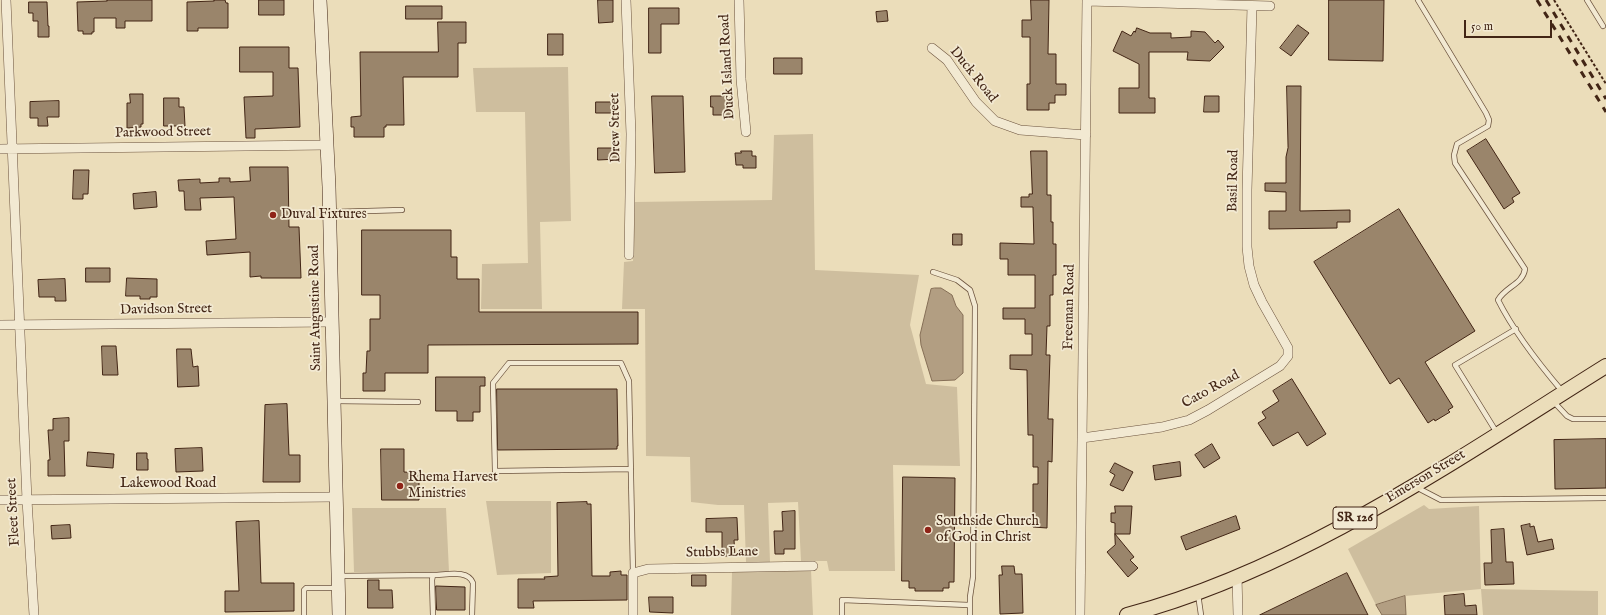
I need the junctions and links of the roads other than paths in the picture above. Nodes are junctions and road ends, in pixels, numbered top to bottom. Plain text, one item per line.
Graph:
1 (6, 0) edge
2 (320, 0) edge
3 (626, 0) edge
4 (739, 0) edge
5 (1087, 0) edge
6 (1418, 0) edge
7 (1587, 0) edge
8 (1252, 6) junction
9 (1270, 6) dead end
10 (1603, 26) dead end
11 (932, 48) dead end
12 (746, 132) dead end
13 (1086, 135) junction
14 (327, 145) junction
15 (0, 149) edge
16 (12, 149) junction
17 (402, 210) dead end
18 (330, 212) junction
19 (629, 255) dead end
20 (933, 272) dead end
21 (332, 322) junction
22 (0, 325) edge
23 (20, 325) junction
24 (1516, 329) junction
25 (1288, 348) joint
26 (1606, 366) edge
27 (1558, 396) junction
28 (334, 401) junction
29 (418, 402) dead end
30 (1605, 418) edge
31 (1497, 433) junction
32 (1082, 438) junction
33 (631, 469) junction
34 (1413, 486) junction
35 (336, 497) junction
36 (1606, 498) edge
37 (0, 500) edge
38 (27, 500) junction
39 (813, 566) dead end
40 (633, 574) junction
41 (433, 575) junction
42 (1237, 576) junction
43 (338, 582) junction
44 (1197, 592) junction
45 (969, 605) junction
46 (34, 615) edge
47 (304, 615) edge
48 (339, 615) edge
49 (433, 615) edge
50 (472, 615) edge
51 (633, 615) edge
52 (842, 615) edge
53 (970, 615) edge
54 (1080, 615) edge
55 (1127, 615) edge
56 (1201, 615) edge
57 (1238, 615) edge

1 - 16 street, Fleet Street
2 - 14 main road, Saint Augustine Road
3 - 19 street, Drew Street
4 - 12 street, Duck Island Road
5 - 8 street
5 - 13 street, Freeman Road
6 - 24 lane
7 - 10 lane
8 - 9 street
8 - 25 street, Basil Road
11 - 13 street, Duck Road
13 - 32 street, Freeman Road
14 - 16 street, Parkwood Street
14 - 18 main road, Saint Augustine Road
15 - 16 street, Parkwood Street
16 - 23 street, Fleet Street
17 - 18 lane
18 - 21 main road, Saint Augustine Road
20 - 45 lane
21 - 23 street, Davidson Street
21 - 28 main road, Saint Augustine Road
22 - 23 street, Davidson Street
23 - 38 street, Fleet Street
24 - 27 lane
24 - 31 lane
25 - 32 street, Cato Road
26 - 27 main road, Emerson Street / SR 126
27 - 30 lane
27 - 31 main road, Emerson Street / SR 126
28 - 29 lane
28 - 35 main road, Saint Augustine Road
31 - 34 main road, Emerson Street / SR 126
32 - 54 street, Freeman Road
33 - 33 lane
33 - 40 lane
34 - 36 lane
34 - 42 main road, Emerson Street / SR 126
35 - 38 street, Lakewood Road
35 - 43 main road, Saint Augustine Road
37 - 38 street, Lakewood Road
38 - 46 street, Fleet Street
39 - 40 street, Stubbs Lane
40 - 51 street
41 - 43 lane
41 - 49 lane
41 - 50 lane
42 - 44 main road, Emerson Street / SR 126
42 - 57 street
43 - 47 lane
43 - 48 main road, Saint Augustine Road
44 - 55 main road, Emerson Street / SR 126
44 - 56 lane
45 - 52 lane
45 - 53 lane

